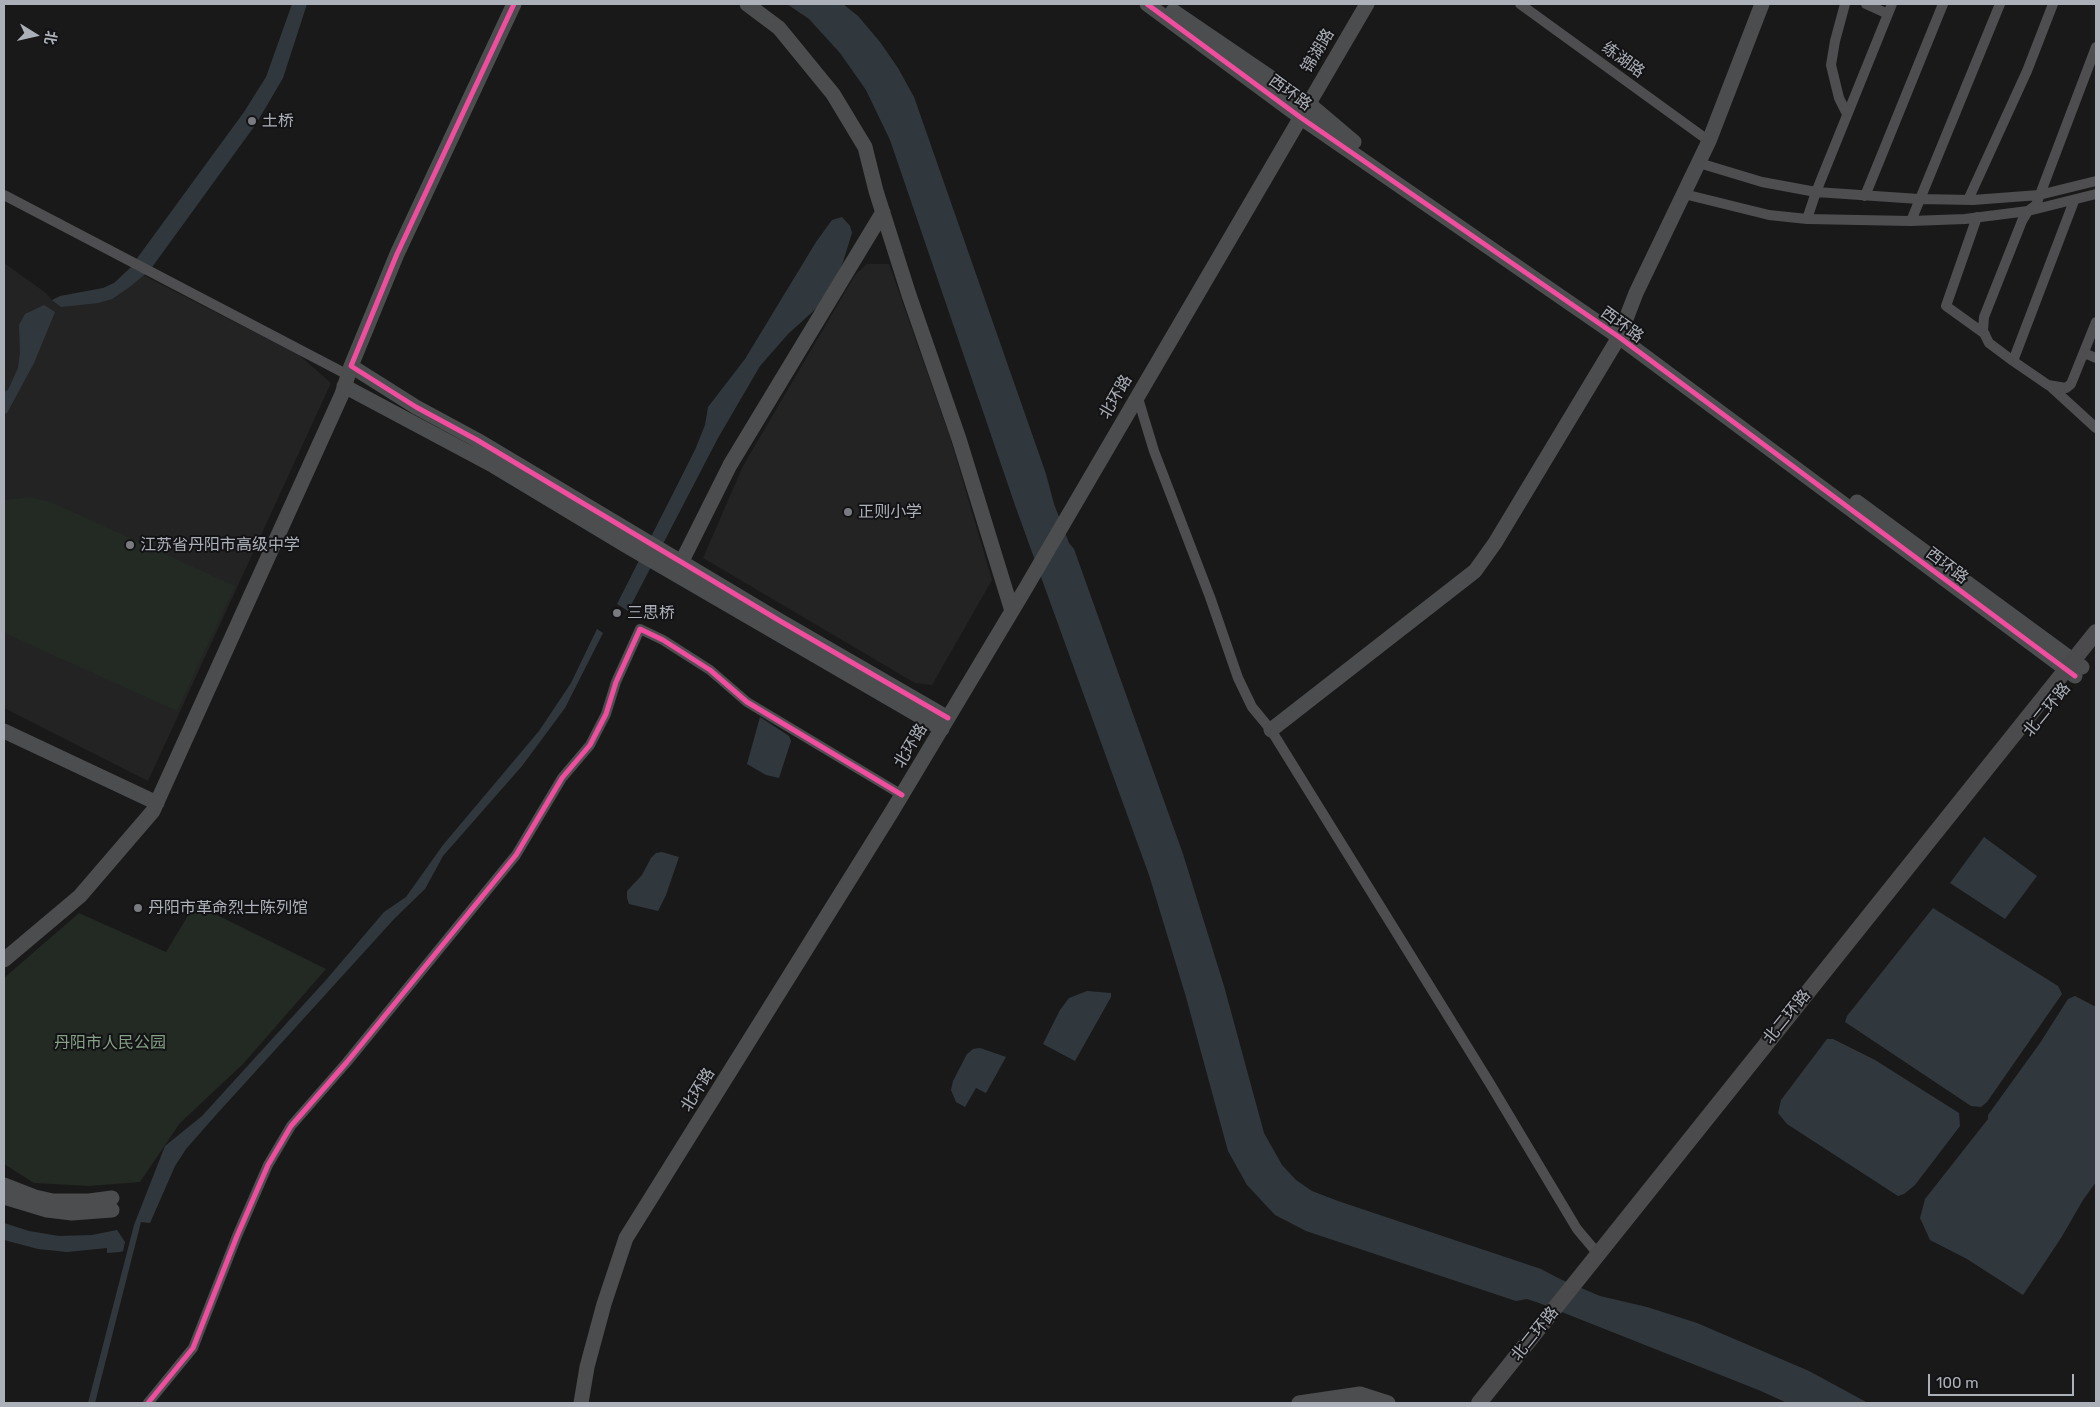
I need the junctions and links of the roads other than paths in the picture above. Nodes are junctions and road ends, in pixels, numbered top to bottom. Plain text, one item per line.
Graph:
1 (514, 4) edge
2 (747, 4) edge
3 (1147, 4) edge
4 (1164, 4) edge
5 (1367, 4) edge
6 (1520, 4) edge
7 (1762, 4) edge
8 (1845, 4) edge
9 (1866, 4) edge
10 (1892, 4) edge
11 (1943, 4) edge
12 (2000, 4) edge
13 (2053, 4) edge
14 (1888, 14) junction
15 (2096, 47) edge
16 (1308, 103) junction
17 (1847, 114) junction
18 (1300, 117) junction
19 (1709, 141) junction
20 (1699, 163) junction
21 (2096, 181) edge
22 (1816, 192) junction
23 (1684, 194) junction
24 (2096, 194) edge
25 (4, 195) edge
26 (2039, 195) junction
27 (1865, 196) junction
28 (1919, 199) junction
29 (1971, 200) junction
30 (2074, 201) junction
31 (2028, 211) junction
32 (883, 212) junction
33 (1977, 217) junction
34 (1965, 218) junction
35 (1808, 219) junction
36 (1911, 221) junction
37 (2096, 322) edge
38 (1620, 334) junction
39 (1985, 334) junction
40 (2084, 353) junction
41 (2096, 358) edge
42 (2013, 362) junction
43 (347, 376) junction
44 (2048, 385) junction
45 (1137, 395) junction
46 (2096, 428) edge
47 (630, 540) junction
48 (678, 568) junction
49 (1012, 611) junction
50 (2096, 632) edge
51 (2096, 649) edge
52 (2074, 668) junction
53 (945, 723) junction
54 (1271, 730) junction
55 (4, 731) edge
56 (902, 795) junction
57 (157, 803) junction
58 (4, 960) edge
59 (4, 1185) edge
60 (4, 1197) edge
61 (1598, 1254) junction
62 (1592, 1271) junction
63 (1551, 1321) junction
64 (148, 1403) edge
65 (581, 1403) edge
66 (1299, 1403) edge
67 (1388, 1403) edge
68 (1479, 1403) edge
69 (1493, 1403) edge

1 - 43 street
2 - 32 street
3 - 18 street, 西环路
4 - 16 street, 西环路
5 - 16 street, 锦湖路
6 - 19 street, 练湖路
7 - 19 street
8 - 17 street
9 - 14 street
10 - 14 street
11 - 27 street
12 - 28 street
13 - 29 street
14 - 17 street
15 - 26 street
16 - 18 street, 锦湖路
16 - 38 street, 西环路
17 - 22 street
18 - 38 street, 西环路
18 - 45 street, 北环路
19 - 20 street
20 - 22 street
20 - 23 street
21 - 26 street
22 - 27 street
22 - 35 street
23 - 35 street
23 - 38 street
24 - 30 street
25 - 43 street
26 - 29 street
26 - 31 street
27 - 28 street
28 - 29 street
28 - 36 street
29 - 34 street
30 - 31 street
30 - 42 street
31 - 33 street
31 - 39 street
32 - 48 street
32 - 49 street
33 - 34 street
33 - 39 street
34 - 36 street
35 - 36 street
37 - 40 street
38 - 52 street, 西环路
38 - 54 street
39 - 42 street
40 - 41 street
40 - 44 street
42 - 44 street
43 - 47 street
43 - 47 street
43 - 57 street
44 - 46 street
45 - 49 street, 北环路
45 - 54 street
47 - 48 street
48 - 53 street
49 - 53 street, 北环路
50 - 52 main road, 北二环路
51 - 52 main road, 北二环路
52 - 61 main road, 北二环路
52 - 62 main road, 北二环路
53 - 56 street, 北环路
54 - 61 street
55 - 57 street
56 - 64 street
56 - 65 street, 北环路
57 - 58 street
59 - 60 street
61 - 62 main road, 北二环路
62 - 63 main road, 北二环路
63 - 68 main road, 北二环路
63 - 69 main road, 北二环路
66 - 67 street

